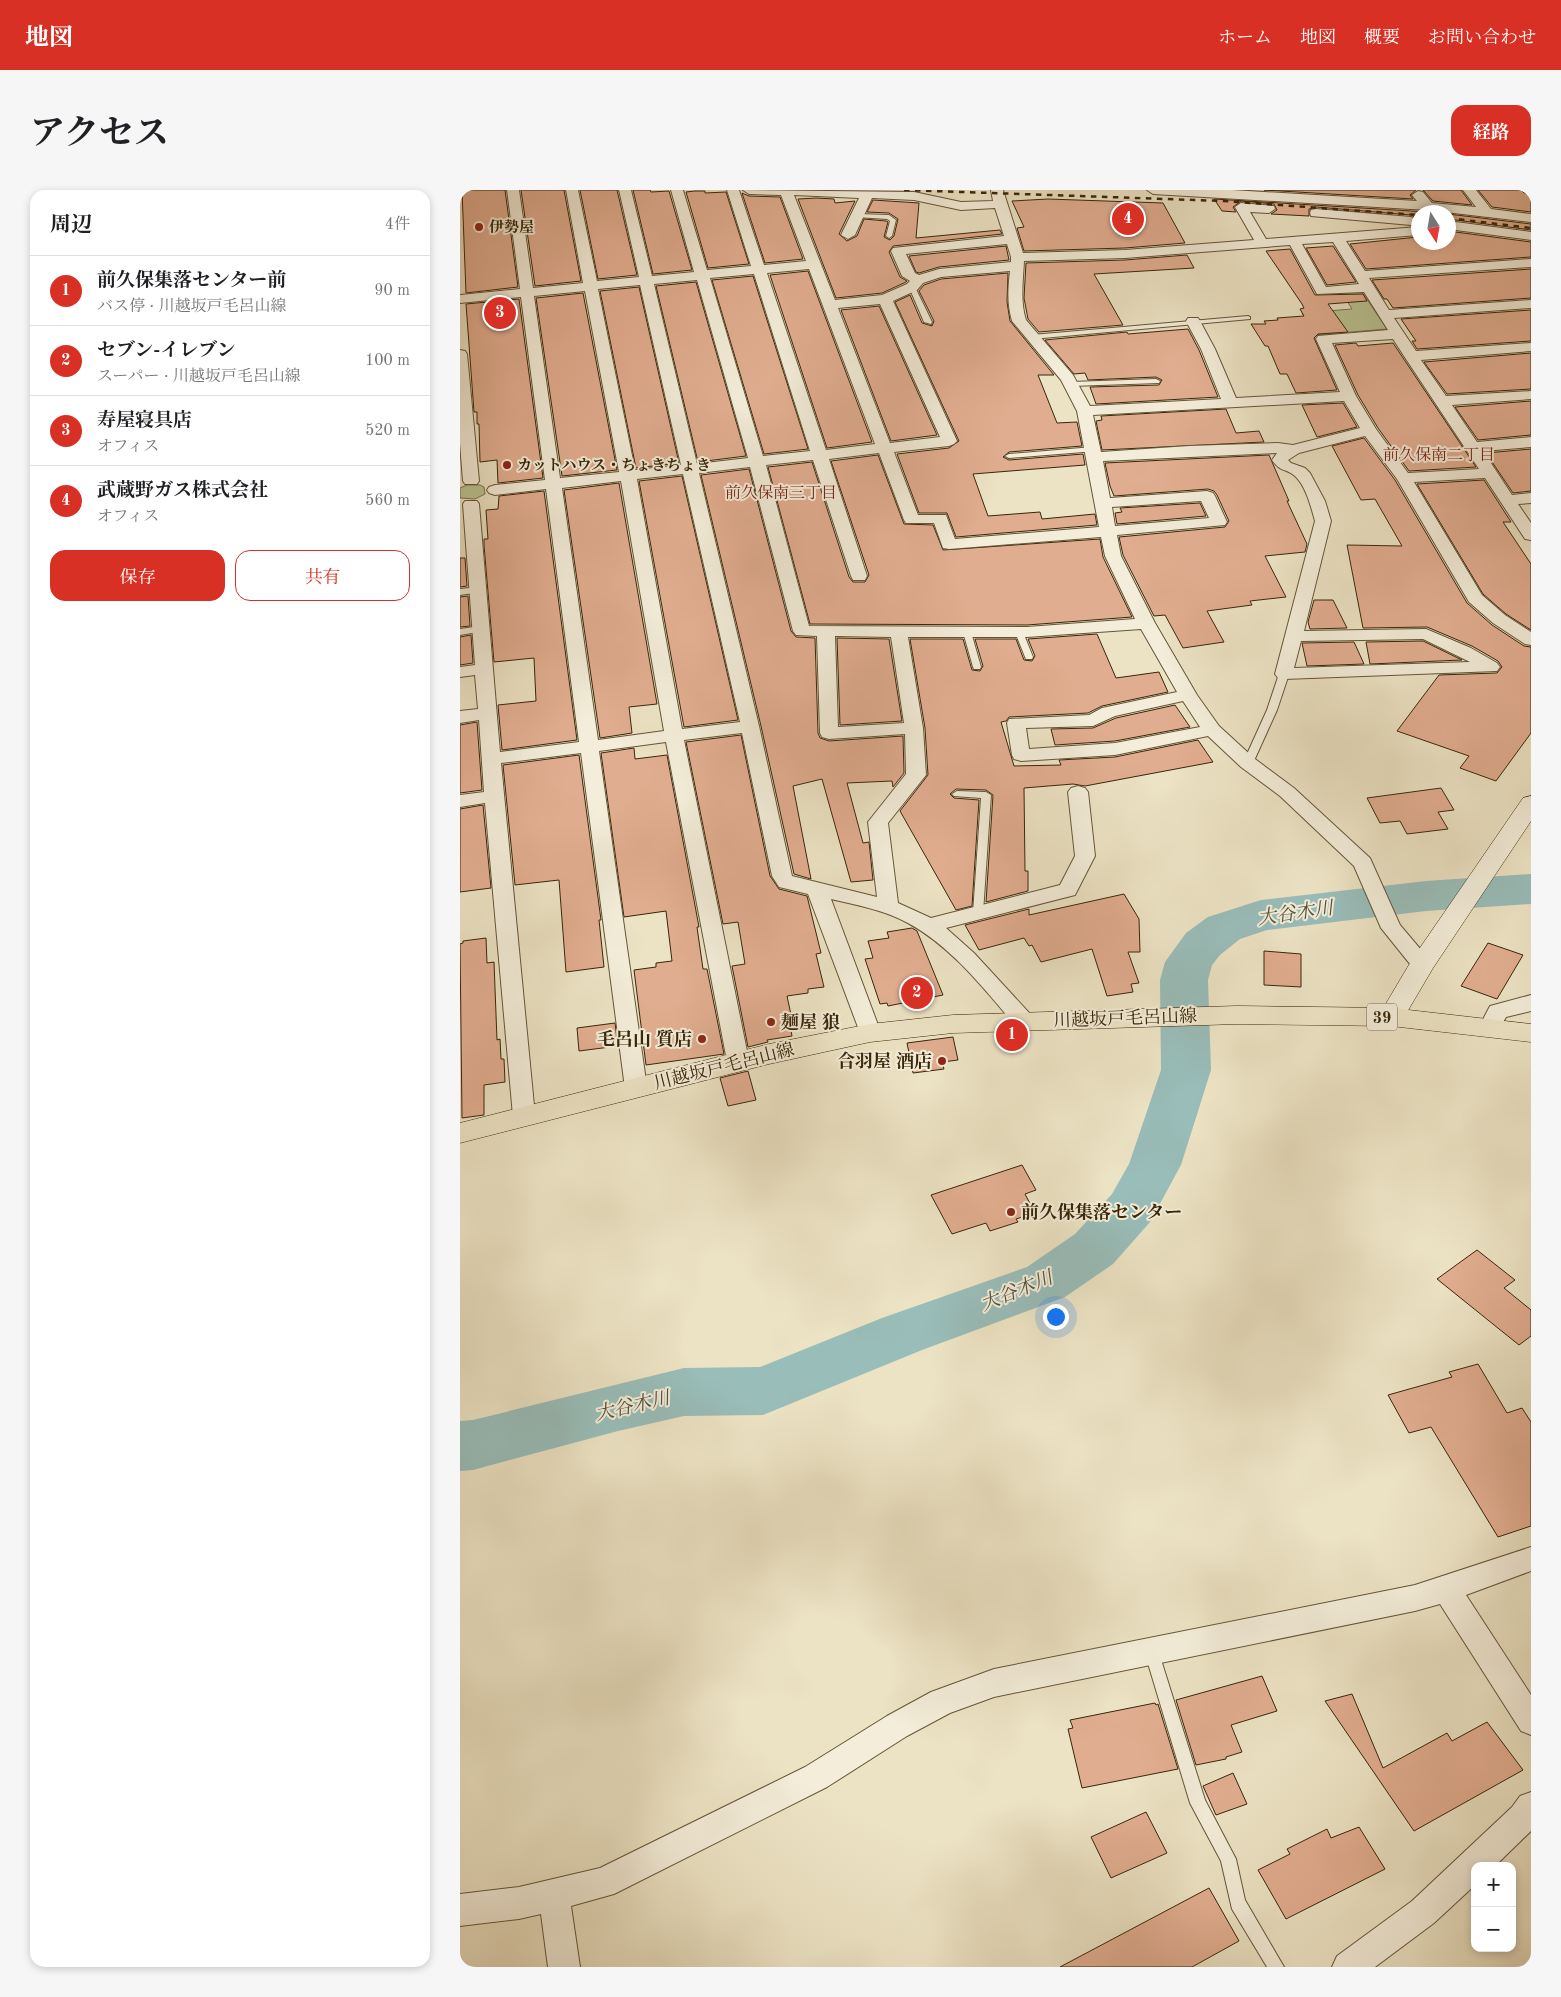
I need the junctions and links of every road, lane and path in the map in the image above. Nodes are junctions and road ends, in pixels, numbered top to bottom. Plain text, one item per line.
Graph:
1 (513, 190) edge
2 (572, 190) edge
3 (625, 190) edge
4 (677, 190) edge
5 (733, 190) edge
6 (750, 190) edge
7 (997, 190) edge
8 (1153, 190) edge
9 (1175, 190) edge
10 (1414, 190) edge
11 (1469, 190) edge
12 (786, 192) junction
13 (1234, 192) edge
14 (1295, 193) edge
15 (867, 195) junction
16 (1000, 204) junction
17 (1531, 204) edge
18 (1418, 205) edge
19 (1427, 205) edge
20 (1456, 208) edge
21 (1481, 209) junction
22 (1283, 210) dead end
23 (1301, 212) dead end
24 (858, 216) junction
25 (1531, 218) edge
26 (1411, 221) edge
27 (1456, 227) edge
28 (1411, 232) edge
29 (848, 235) dead end
30 (889, 236) dead end
31 (1531, 236) edge
32 (1337, 237) junction
33 (1013, 239) junction
34 (1294, 241) junction
35 (1262, 243) junction
36 (1017, 261) junction
37 (1531, 263) edge
38 (814, 264) junction
39 (758, 270) junction
40 (701, 276) junction
41 (646, 281) junction
42 (1365, 281) junction
43 (915, 284) junction
44 (590, 287) junction
45 (527, 292) junction
46 (460, 299) edge
47 (885, 299) junction
48 (1531, 304) edge
49 (830, 305) junction
50 (1386, 314) junction
51 (1248, 318) dead end
52 (1193, 321) junction
53 (928, 322) dead end
54 (1397, 334) junction
55 (1032, 337) junction
56 (1531, 347) edge
57 (460, 354) edge
58 (1411, 356) junction
59 (1156, 381) dead end
60 (1071, 384) junction
61 (1531, 395) edge
62 (1349, 396) junction
63 (1442, 401) junction
64 (1230, 402) junction
65 (1085, 411) junction
66 (1369, 430) junction
67 (1531, 442) edge
68 (1472, 447) junction
69 (884, 449) junction
70 (1293, 450) junction
71 (1094, 453) junction
72 (820, 456) junction
73 (1009, 456) dead end
74 (757, 462) junction
75 (690, 469) junction
76 (1489, 473) junction
77 (628, 476) junction
78 (1404, 478) junction
79 (466, 482) edge
80 (552, 484) junction
81 (495, 490) junction
82 (1531, 498) edge
83 (1507, 500) junction
84 (1103, 503) junction
85 (466, 504) edge
86 (1109, 532) junction
87 (1531, 536) edge
88 (859, 576) dead end
89 (469, 591) edge
90 (1146, 623) junction
91 (481, 630) junction
92 (460, 632) edge
93 (966, 632) junction
94 (1019, 632) junction
95 (826, 633) junction
96 (899, 633) junction
97 (1293, 636) junction
98 (1531, 640) edge
99 (1029, 657) dead end
100 (977, 667) dead end
101 (484, 669) junction
102 (460, 672) edge
103 (1284, 674) junction
104 (1188, 695) junction
105 (487, 714) junction
106 (460, 717) edge
107 (750, 726) junction
108 (914, 728) junction
109 (1212, 730) junction
110 (674, 735) junction
111 (588, 746) junction
112 (491, 759) junction
113 (1248, 763) junction
114 (1078, 792) dead end
115 (957, 794) dead end
116 (495, 796) junction
117 (460, 801) edge
118 (1531, 803) edge
119 (817, 890) junction
120 (888, 907) junction
121 (978, 913) junction
122 (928, 926) junction
123 (1422, 964) junction
124 (1531, 1003) edge
125 (1390, 1017) junction
126 (1024, 1021) junction
127 (1490, 1027) junction
128 (870, 1033) junction
129 (1531, 1033) edge
130 (738, 1061) junction
131 (636, 1088) junction
132 (524, 1116) junction
133 (460, 1133) edge
134 (1531, 1559) edge
135 (1446, 1589) junction
136 (1151, 1650) junction
137 (1531, 1721) edge
138 (1531, 1807) edge
139 (554, 1895) junction
140 (460, 1910) edge
141 (564, 1967) edge
142 (1276, 1967) edge
143 (1348, 1967) edge

1 - 45 street
2 - 44 street
3 - 41 street
4 - 40 street
5 - 39 street
6 - 12 street
7 - 16 street
8 - 9 street
9 - 13 street
10 - 19 street
11 - 21 street
12 - 15 street
12 - 38 street
13 - 14 street
14 - 18 street
15 - 16 street
15 - 24 street
16 - 33 street
17 - 21 street
20 - 21 street
21 - 25 street
22 - 35 street
23 - 26 street
24 - 29 street
24 - 30 lane
27 - 31 street
28 - 32 street
32 - 34 street
32 - 42 street
33 - 36 street
33 - 43 street
34 - 35 street
34 - 42 street
35 - 36 street
36 - 43 street
36 - 55 street
37 - 42 street
38 - 39 street
38 - 49 street
39 - 40 street
39 - 72 street
40 - 41 street
40 - 74 street
41 - 44 street
41 - 75 street
42 - 50 street
43 - 47 street
43 - 53 lane
44 - 45 street
44 - 77 street
45 - 46 street
45 - 80 street
47 - 49 street
47 - 69 street
48 - 50 street
49 - 69 street
50 - 54 street
51 - 52 lane
52 - 55 lane
52 - 64 street
54 - 58 street
54 - 62 street
55 - 60 street
56 - 58 street
57 - 79 street
58 - 63 street
59 - 60 lane
60 - 65 street
61 - 63 street
62 - 64 street
62 - 66 street
63 - 68 street
64 - 65 street
65 - 71 street
66 - 70 street
66 - 78 street
67 - 68 street
68 - 76 street
69 - 72 street
69 - 86 street
70 - 71 street
70 - 97 street
71 - 73 lane
71 - 84 street
72 - 74 street
72 - 88 street
74 - 75 street
74 - 95 street
75 - 77 street
75 - 107 street
76 - 78 street
76 - 83 street
77 - 80 street
77 - 110 street
78 - 98 street
79 - 81 street
80 - 81 street
80 - 111 street
81 - 85 street
82 - 83 street
83 - 87 street
84 - 86 street
84 - 86 street
85 - 89 street
86 - 90 street
89 - 91 street
90 - 94 street
90 - 104 street
91 - 92 lane
91 - 101 street
93 - 94 street
93 - 96 street
93 - 100 lane
94 - 99 lane
95 - 96 street
95 - 108 street
96 - 108 street
97 - 103 street
97 - 103 street
101 - 102 street
101 - 105 street
103 - 113 lane
104 - 109 street
104 - 109 street
105 - 106 street
105 - 112 street
107 - 110 street
107 - 119 street
108 - 120 street
109 - 113 street
110 - 111 street
110 - 130 street
111 - 112 street
111 - 131 street
112 - 116 street
113 - 123 street
114 - 121 street
115 - 121 lane
116 - 117 street
116 - 132 street
118 - 123 street
119 - 120 street
119 - 128 street
120 - 122 street
121 - 122 street
122 - 126 street
123 - 125 street
124 - 127 street
125 - 126 main road, 川越坂戸毛呂山線 / 39
125 - 127 main road, 川越坂戸毛呂山線 / 39
126 - 128 main road, 川越坂戸毛呂山線 / 39
127 - 129 main road, 川越坂戸毛呂山線 / 39
128 - 130 main road, 川越坂戸毛呂山線 / 39
130 - 131 main road, 川越坂戸毛呂山線 / 39
131 - 132 main road, 川越坂戸毛呂山線 / 39
132 - 133 main road, 川越坂戸毛呂山線 / 39
134 - 135 street
135 - 136 street
135 - 137 street
136 - 139 street
136 - 142 lane
138 - 143 street
139 - 140 street
139 - 141 street

